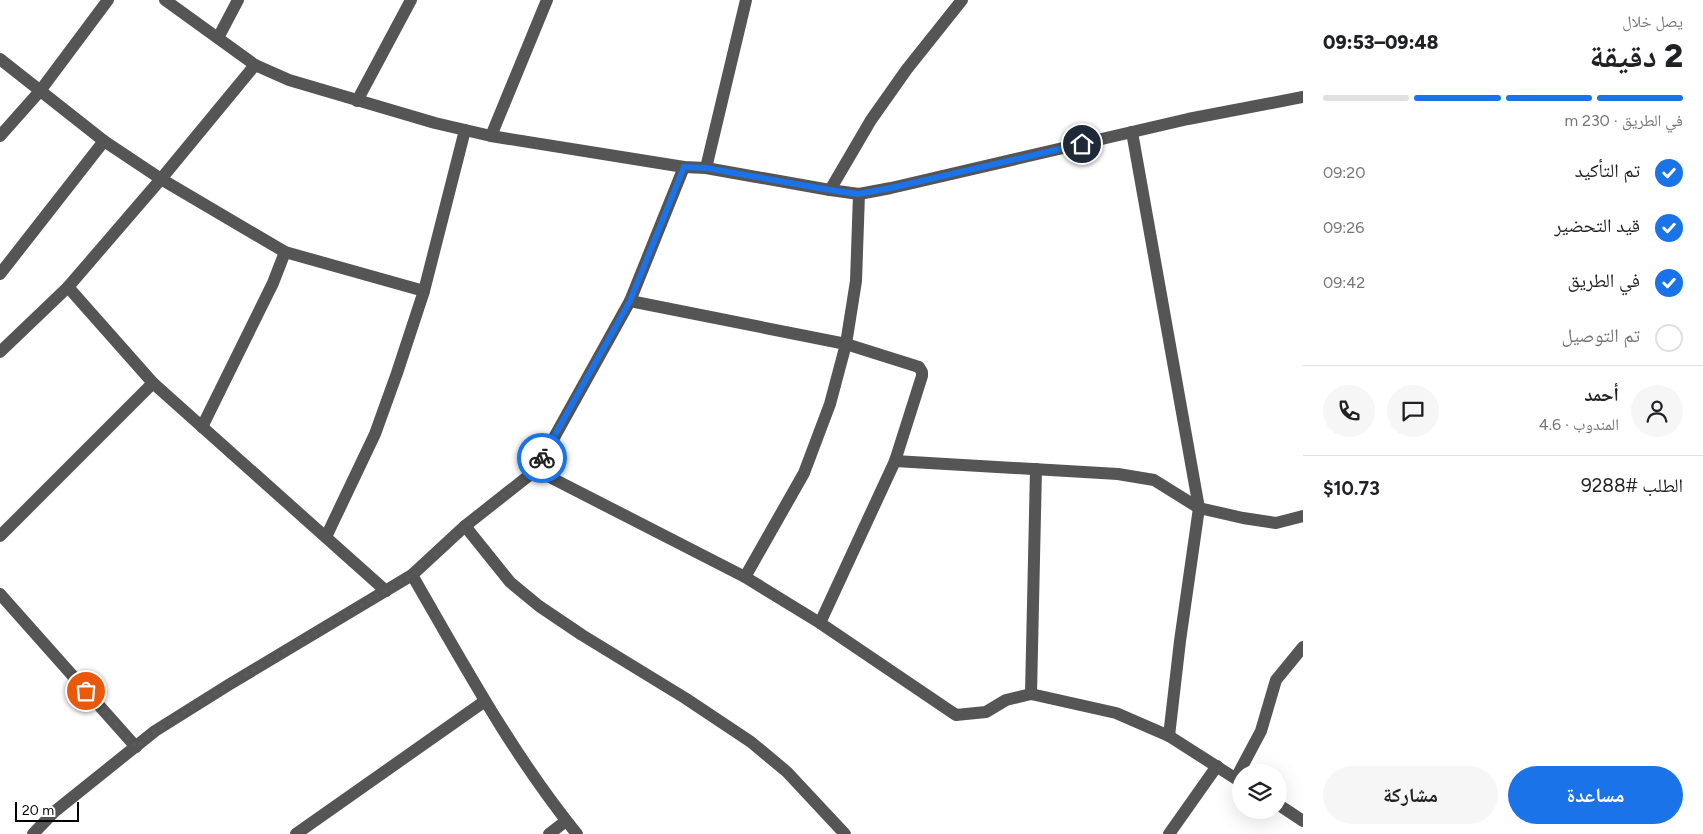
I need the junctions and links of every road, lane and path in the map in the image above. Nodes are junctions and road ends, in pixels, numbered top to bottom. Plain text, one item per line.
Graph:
1 (108, 0) edge
2 (165, 0) edge
3 (238, 0) edge
4 (411, 0) edge
5 (547, 0) edge
6 (746, 0) edge
7 (962, 0) edge
8 (218, 38) junction
9 (0, 59) edge
10 (255, 65) junction
11 (40, 91) junction
12 (1303, 97) edge
13 (357, 101) junction
14 (466, 130) junction
15 (1132, 132) junction
16 (0, 136) edge
17 (491, 136) junction
18 (104, 141) junction
19 (684, 167) junction
20 (706, 168) junction
21 (161, 178) junction
22 (830, 190) junction
23 (858, 194) junction
24 (285, 252) junction
25 (0, 274) edge
26 (68, 287) junction
27 (424, 290) junction
28 (630, 301) junction
29 (846, 344) junction
30 (0, 352) edge
31 (152, 383) junction
32 (202, 427) junction
33 (895, 461) junction
34 (1036, 469) junction
35 (536, 470) junction
36 (1199, 508) junction
37 (1303, 516) edge
38 (466, 526) junction
39 (0, 536) edge
40 (326, 537) junction
41 (412, 575) junction
42 (746, 577) junction
43 (386, 591) junction
44 (0, 594) edge
45 (820, 623) junction
46 (1303, 647) edge
47 (1031, 694) junction
48 (485, 702) junction
49 (1169, 736) junction
50 (136, 747) junction
51 (1246, 764) edge
52 (1217, 766) junction
53 (1232, 776) edge
54 (1287, 811) edge
55 (566, 821) junction
56 (1303, 821) edge
57 (34, 834) edge
58 (296, 834) edge
59 (549, 834) edge
60 (576, 834) edge
61 (845, 834) edge
62 (1169, 834) edge

1 - 11 street
2 - 8 street
3 - 8 street
4 - 13 street
5 - 17 street
6 - 20 street
7 - 22 street
8 - 10 street
9 - 11 street
10 - 13 street
10 - 21 street
11 - 16 street
11 - 18 street
12 - 15 street
13 - 14 street
14 - 17 street
14 - 27 street
15 - 23 street
15 - 36 street
17 - 19 street
18 - 21 street
18 - 25 street
19 - 20 street
19 - 28 street
20 - 22 street
21 - 24 street
21 - 26 street
22 - 23 street
23 - 29 street
24 - 27 street
24 - 32 street
26 - 30 street
26 - 31 street
27 - 40 street
28 - 29 street
28 - 35 street
29 - 33 street
29 - 42 street
31 - 32 street
31 - 39 street
32 - 40 street
33 - 34 street
33 - 45 street
34 - 36 street
34 - 47 street
35 - 38 street
35 - 42 street
36 - 37 street
36 - 49 street
38 - 41 street
38 - 61 street
40 - 43 street
41 - 43 street
41 - 48 street
42 - 45 street
43 - 50 street
44 - 50 street
45 - 47 street
46 - 51 street
47 - 49 street
48 - 55 street
48 - 58 street
49 - 52 street
50 - 57 street
52 - 53 street
52 - 62 street
54 - 56 street
55 - 59 street
55 - 60 street

